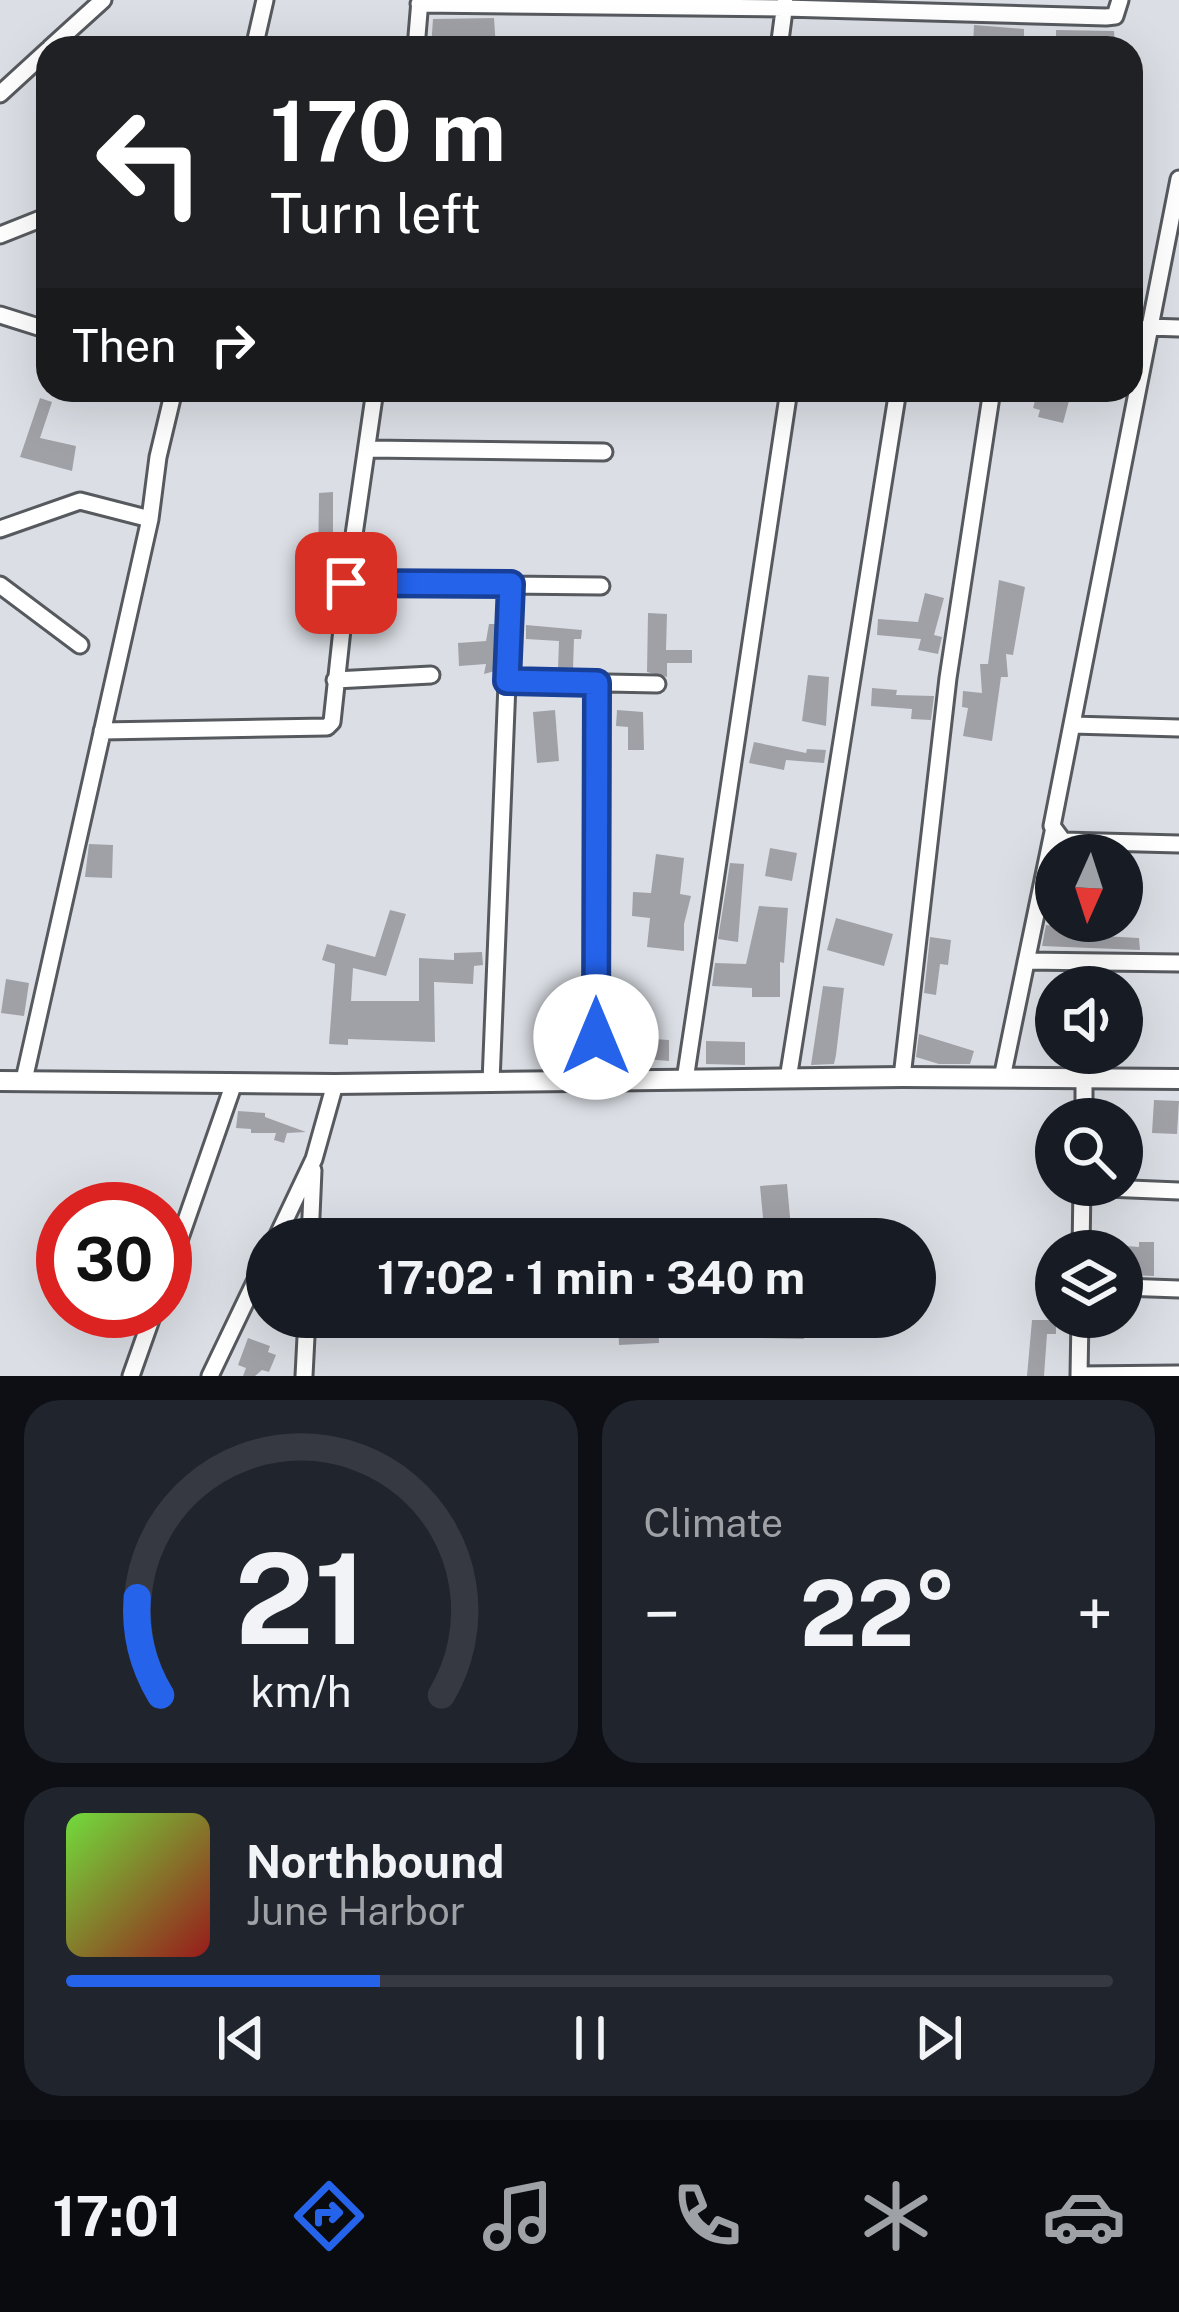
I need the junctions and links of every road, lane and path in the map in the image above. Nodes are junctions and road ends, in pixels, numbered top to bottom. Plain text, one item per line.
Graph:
1 (103, 0) edge
2 (265, 0) edge
3 (1120, 0) edge
4 (420, 2) edge
5 (785, 4) edge
6 (63, 36) edge
7 (257, 36) edge
8 (417, 36) edge
9 (781, 36) edge
10 (36, 61) edge
11 (0, 94) edge
12 (1179, 179) edge
13 (1176, 213) edge
14 (36, 221) edge
15 (0, 236) edge
16 (0, 315) edge
17 (36, 326) edge
18 (1148, 327) junction
19 (1179, 328) edge
20 (1143, 353) edge
21 (171, 402) edge
22 (374, 402) edge
23 (787, 402) edge
24 (896, 402) edge
25 (990, 402) edge
26 (1134, 402) edge
27 (368, 449) junction
28 (604, 452) dead end
29 (150, 519) junction
30 (0, 529) edge
31 (346, 583) junction
32 (511, 584) junction
33 (0, 585) edge
34 (601, 586) dead end
35 (80, 645) dead end
36 (431, 675) dead end
37 (335, 680) junction
38 (507, 681) junction
39 (597, 683) junction
40 (657, 684) dead end
41 (1072, 725) junction
42 (1179, 728) edge
43 (102, 731) junction
44 (1053, 832) junction
45 (1179, 844) edge
46 (1026, 961) junction
47 (1179, 963) edge
48 (902, 1078) junction
49 (1002, 1078) junction
50 (1084, 1078) junction
51 (788, 1079) junction
52 (1179, 1079) edge
53 (685, 1080) junction
54 (0, 1081) edge
55 (24, 1081) junction
56 (595, 1081) junction
57 (491, 1082) junction
58 (235, 1083) junction
59 (335, 1084) junction
60 (1084, 1098) edge
61 (314, 1159) junction
62 (1143, 1189) edge
63 (1179, 1191) edge
64 (192, 1204) edge
65 (286, 1218) edge
66 (311, 1218) edge
67 (1143, 1288) edge
68 (1179, 1289) edge
69 (246, 1301) edge
70 (144, 1338) edge
71 (306, 1338) edge
72 (1080, 1338) edge
73 (1179, 1374) edge
74 (1079, 1375) edge
75 (131, 1376) edge
76 (210, 1376) edge
77 (304, 1376) edge

1 - 6 street
2 - 7 street
3 - 5 street
4 - 5 street
4 - 8 street
5 - 9 street
10 - 11 street
12 - 13 street
13 - 18 street
14 - 15 street
16 - 17 street
18 - 19 street
18 - 20 street
21 - 29 street
22 - 27 street
23 - 53 street
24 - 51 street
25 - 48 street
26 - 41 street
27 - 28 street
27 - 31 street
29 - 30 street
29 - 43 street
31 - 32 street
31 - 37 street
32 - 34 street
32 - 38 street
33 - 35 street
36 - 37 street
37 - 43 street
38 - 39 street
38 - 57 street
39 - 40 street
39 - 56 street
41 - 42 street
41 - 44 street
43 - 55 street
44 - 45 street
44 - 46 street
46 - 47 street
46 - 49 street
48 - 49 street
48 - 51 street
49 - 50 street
50 - 52 street
50 - 60 street
51 - 53 street
53 - 56 street
54 - 55 street
55 - 58 street
56 - 57 street
57 - 59 street
58 - 59 street
58 - 64 street
59 - 61 street
61 - 65 street
61 - 66 street
62 - 63 street
67 - 68 street
69 - 76 street
70 - 75 street
71 - 77 street
72 - 74 street
73 - 74 street

